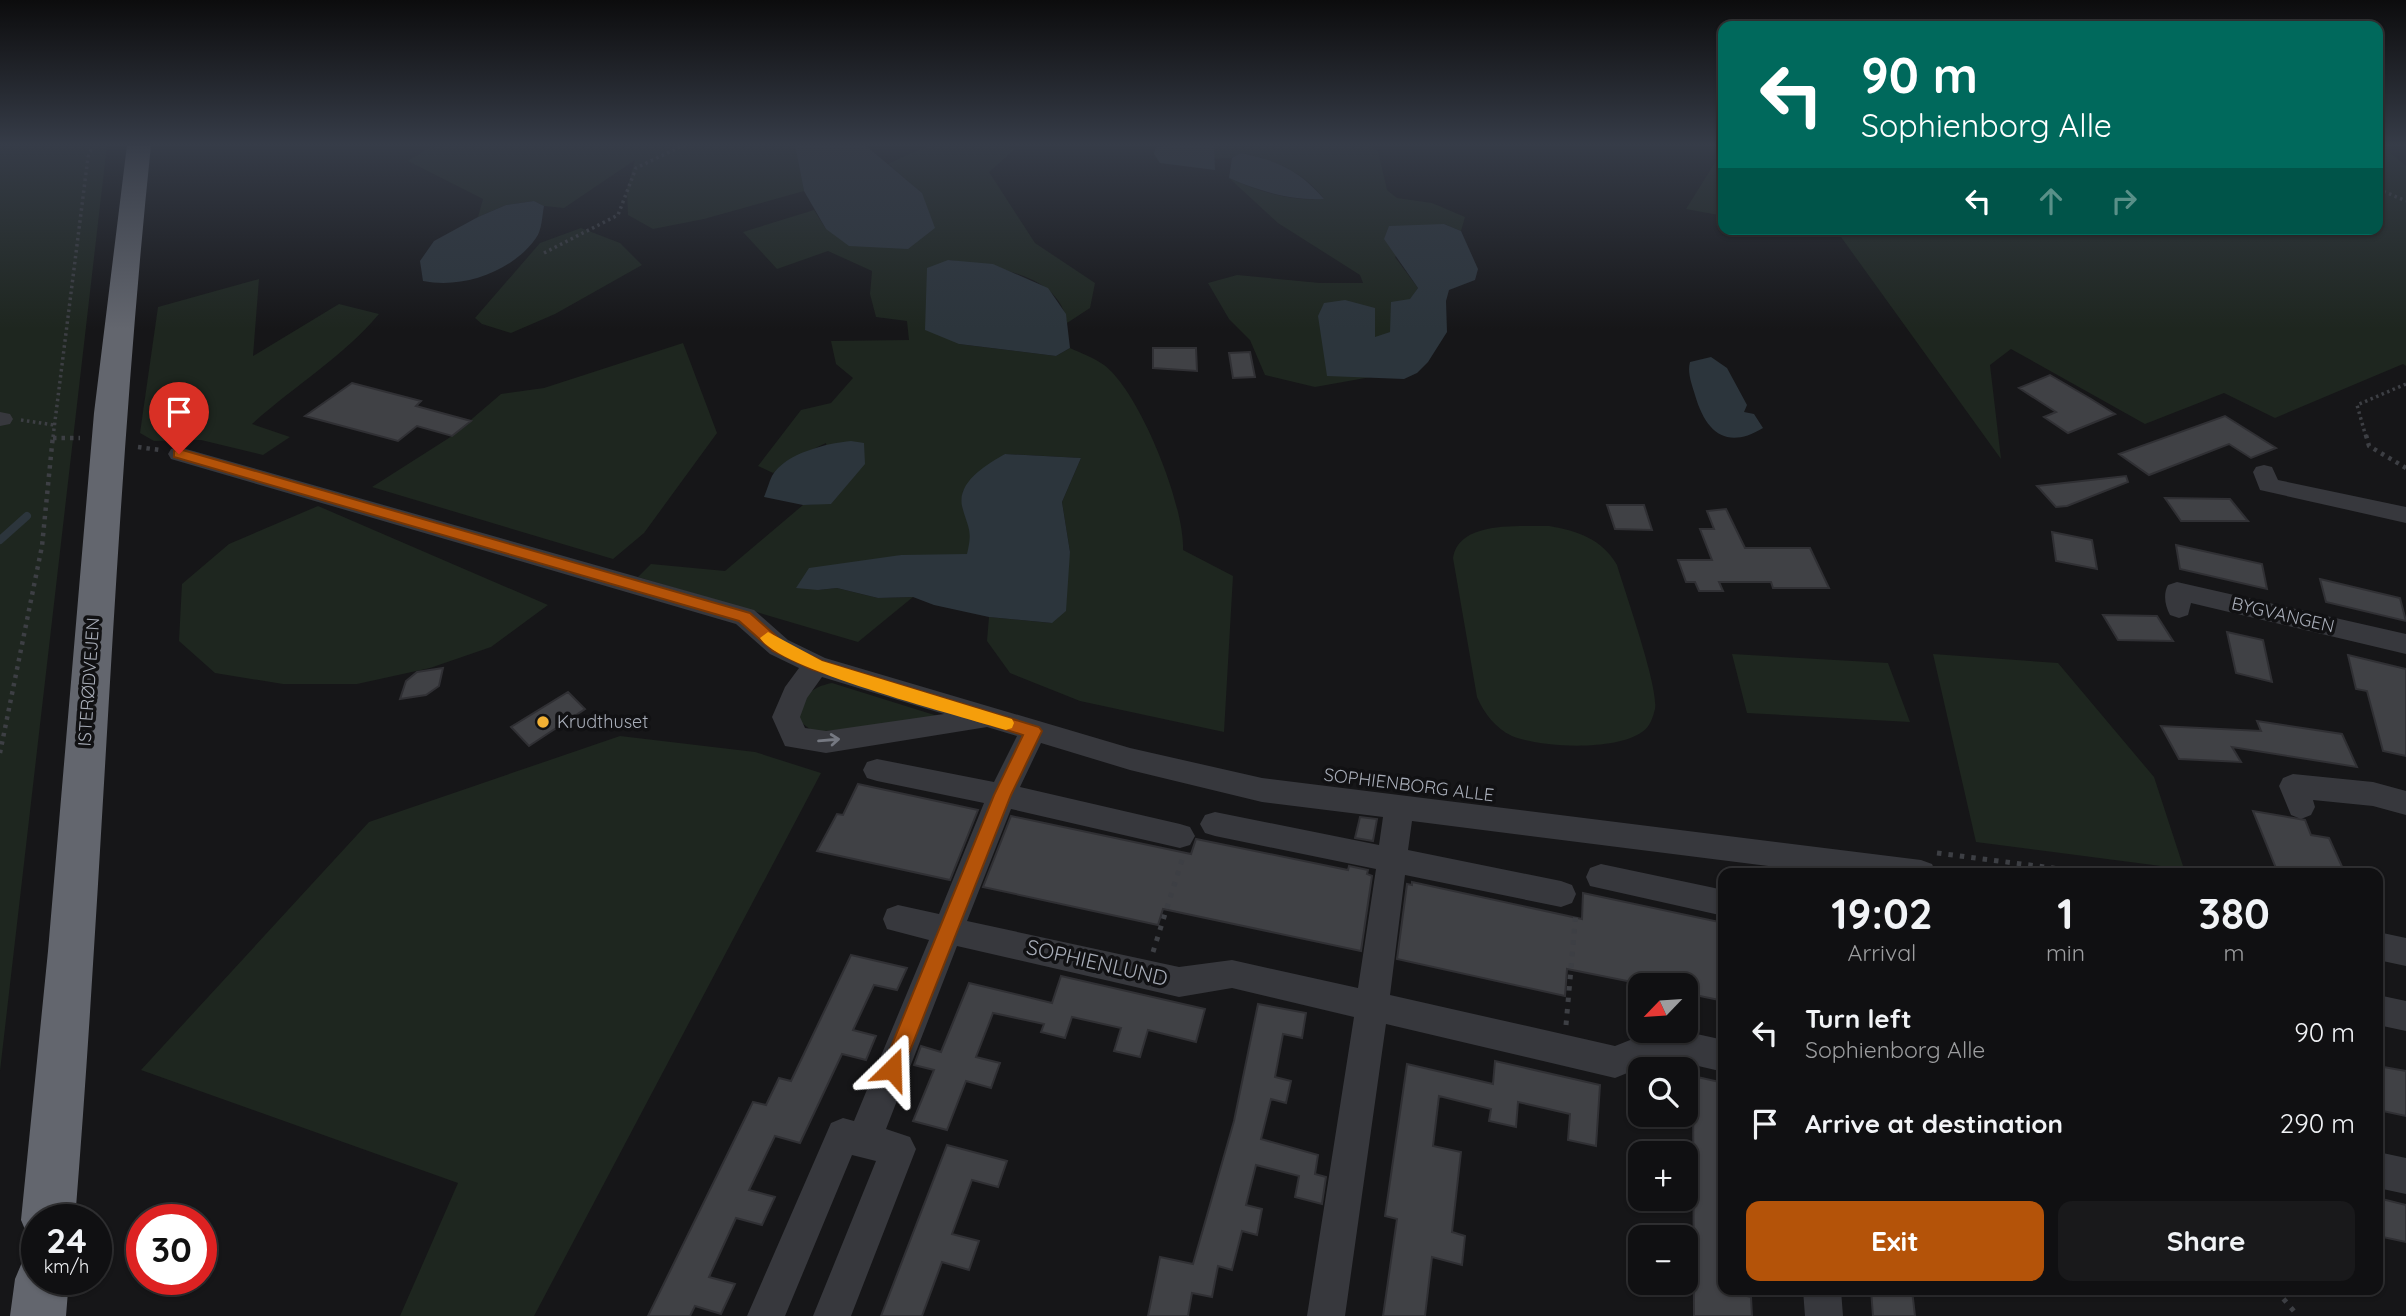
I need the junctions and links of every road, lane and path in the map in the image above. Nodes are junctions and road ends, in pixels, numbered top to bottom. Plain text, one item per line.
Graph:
1 (82, 206) edge
2 (131, 206) edge
3 (621, 206) edge
4 (544, 253) dead end
5 (2406, 384) edge
6 (1, 419) edge
7 (54, 425) junction
8 (105, 445) junction
9 (179, 454) joint
10 (2406, 468) edge
11 (2264, 472) dead end
12 (2406, 515) edge
13 (2179, 609) dead end
14 (2406, 644) edge
15 (816, 665) junction
16 (986, 718) junction
17 (1033, 731) junction
18 (0, 753) edge
19 (877, 770) dead end
20 (1002, 795) junction
21 (2406, 803) edge
22 (2301, 807) dead end
23 (1399, 808) junction
24 (1215, 824) dead end
25 (1184, 841) joint
26 (1394, 861) junction
27 (1924, 863) edge
28 (1788, 865) edge
29 (2008, 868) edge
30 (1601, 877) joint
31 (1561, 894) dead end
32 (1718, 902) edge
33 (898, 919) dead end
34 (948, 930) junction
35 (2383, 947) edge
36 (2406, 952) edge
37 (1146, 974) junction
38 (1370, 1005) junction
39 (2383, 1011) edge
40 (2406, 1016) edge
41 (1564, 1051) junction
42 (1718, 1055) edge
43 (864, 1140) junction
44 (2383, 1171) edge
45 (2406, 1176) edge
46 (49, 1204) edge
47 (40, 1295) edge
48 (1822, 1295) edge
49 (2280, 1295) edge
50 (38, 1316) edge
51 (766, 1316) edge
52 (832, 1316) edge
53 (1326, 1316) edge
54 (1824, 1316) edge
55 (2298, 1316) edge

1 - 7 path
2 - 8 highway, ISTERØDVEJEN
3 - 4 path
5 - 10 path
6 - 7 path
7 - 18 path
8 - 9 path
8 - 46 highway, ISTERØDVEJEN
9 - 15 street, SOPHIENBORG ALLE
11 - 12 street
13 - 14 street, BYGVANGEN
15 - 16 street, SOPHIENBORG ALLE
15 -> 16 street, SOPHIENBORG ALLE
16 - 17 street, SOPHIENBORG ALLE
17 - 20 street
17 - 23 street, SOPHIENBORG ALLE
19 - 20 street
20 - 25 street
20 - 34 street
21 - 22 street
23 - 26 street
23 - 28 street, SOPHIENBORG ALLE
24 - 26 street
25 - 37 path
26 - 31 street
26 - 38 street
27 - 28 street, SOPHIENBORG ALLE
27 - 29 path
30 - 32 street
30 - 41 path
33 - 34 street, SOPHIENLUND
34 - 37 street, SOPHIENLUND
34 - 43 street
35 - 36 street
37 - 38 street, SOPHIENLUND
38 - 41 street, SOPHIENLUND
38 - 53 street
39 - 40 street
41 - 42 street, SOPHIENLUND
43 - 51 street
43 - 52 street
44 - 45 street
47 - 50 highway
48 - 54 street
49 - 55 path

